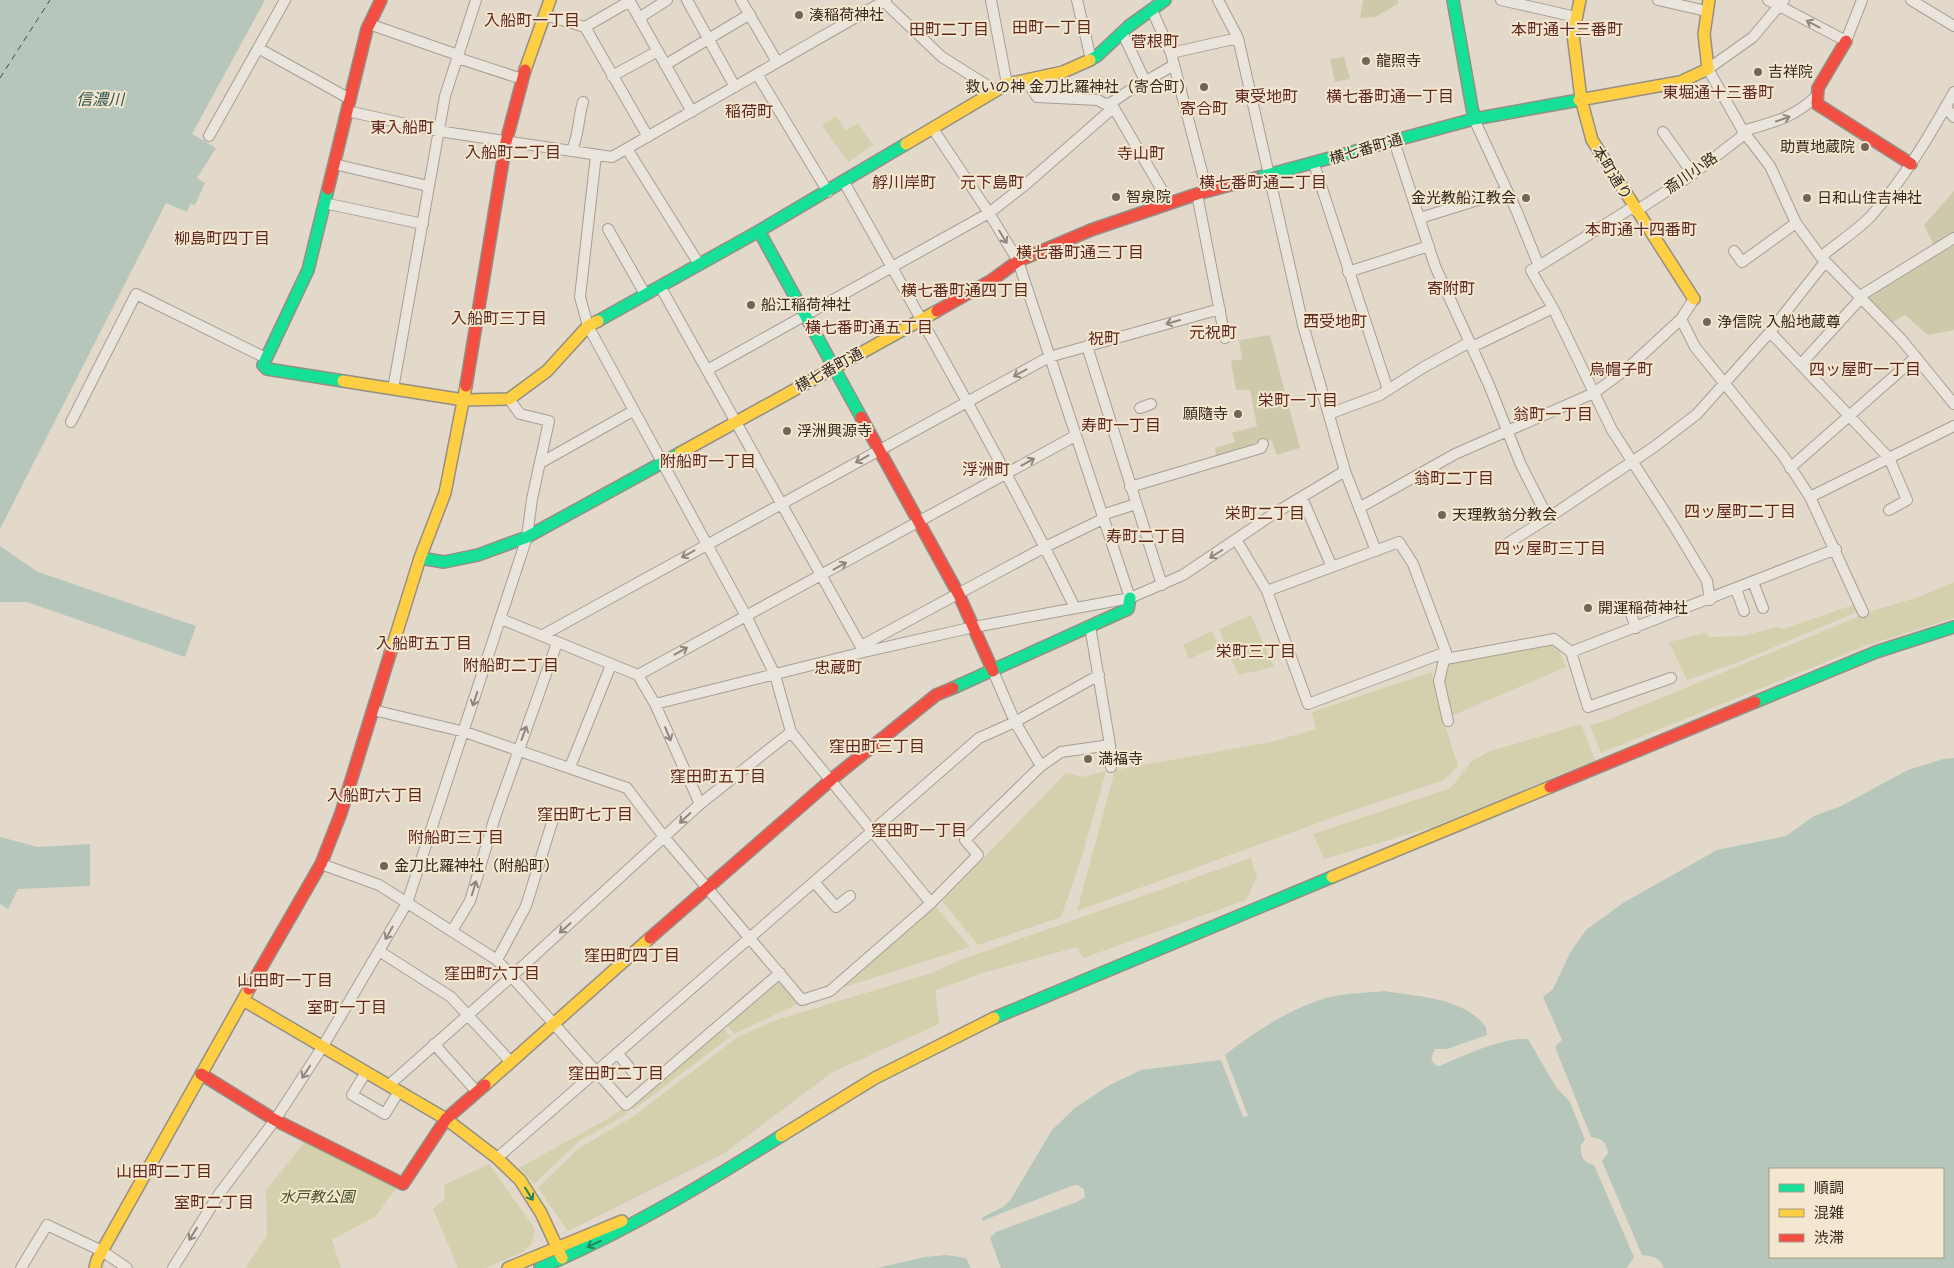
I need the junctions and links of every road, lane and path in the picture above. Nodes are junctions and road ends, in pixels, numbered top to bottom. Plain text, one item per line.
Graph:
1 (285, 0) edge
2 (381, 0) edge
3 (476, 0) edge
4 (550, 0) edge
5 (667, 0) edge
6 (687, 0) edge
7 (741, 0) edge
8 (884, 0) edge
9 (990, 0) edge
10 (1077, 0) edge
11 (1165, 0) edge
12 (1218, 0) edge
13 (1453, 0) edge
14 (1501, 0) edge
15 (1580, 0) edge
16 (1658, 0) edge
17 (1768, 0) edge
18 (1862, 0) edge
19 (1911, 0) edge
20 (630, 1) edge
21 (1782, 3) edge
22 (1707, 6) edge
23 (1152, 10) junction
24 (750, 14) junction
25 (545, 15) junction
26 (1576, 17) junction
27 (639, 18) junction
28 (369, 24) junction
29 (1954, 26) edge
30 (585, 27) junction
31 (1122, 32) junction
32 (1238, 38) junction
33 (708, 39) junction
34 (1846, 42) junction
35 (258, 48) junction
36 (658, 51) junction
37 (1171, 53) junction
38 (458, 57) junction
39 (1092, 58) junction
40 (777, 62) junction
41 (665, 65) junction
42 (1174, 65) junction
43 (1708, 70) junction
44 (756, 74) junction
45 (612, 76) junction
46 (522, 79) junction
47 (1026, 80) junction
48 (1145, 81) junction
49 (1007, 84) junction
50 (735, 87) junction
51 (996, 91) junction
52 (1954, 92) edge
53 (1817, 96) junction
54 (350, 99) junction
55 (1581, 99) junction
56 (584, 102) dead end
57 (1112, 106) junction
58 (1946, 107) junction
59 (347, 111) junction
60 (692, 112) junction
61 (1954, 117) edge
62 (1474, 119) junction
63 (933, 129) junction
64 (438, 131) junction
65 (1663, 132) dead end
66 (1744, 132) junction
67 (209, 136) dead end
68 (648, 137) junction
69 (1394, 141) junction
70 (506, 142) junction
71 (627, 149) junction
72 (572, 150) junction
73 (596, 155) junction
74 (334, 164) junction
75 (1314, 164) junction
76 (1911, 164) junction
77 (1693, 174) junction
78 (1270, 175) junction
79 (844, 182) junction
80 (428, 186) junction
81 (1507, 191) junction
82 (828, 192) junction
83 (1202, 193) junction
84 (1169, 202) junction
85 (324, 203) junction
86 (1634, 209) junction
87 (989, 213) junction
88 (1420, 218) junction
89 (1796, 223) junction
90 (423, 224) junction
91 (608, 229) dead end
92 (759, 231) junction
93 (1954, 238) edge
94 (1429, 246) junction
95 (1734, 251) dead end
96 (1823, 260) junction
97 (1018, 261) junction
98 (699, 264) junction
99 (1539, 266) junction
100 (892, 267) junction
101 (1348, 272) junction
102 (660, 286) junction
103 (645, 294) junction
104 (1861, 296) junction
105 (1694, 299) joint
106 (1553, 308) junction
107 (1220, 309) junction
108 (805, 315) junction
109 (1681, 319) junction
110 (921, 320) junction
111 (588, 326) junction
112 (1770, 332) junction
113 (1225, 338) dead end
114 (1471, 345) junction
115 (1087, 346) junction
116 (1049, 357) junction
117 (1916, 357) junction
118 (266, 358) junction
119 (1801, 364) junction
120 (836, 367) junction
121 (707, 370) junction
122 (1726, 382) junction
123 (392, 389) junction
124 (1388, 390) junction
125 (1594, 393) junction
126 (509, 399) junction
127 (464, 400) junction
128 (966, 402) junction
129 (1151, 404) dead end
130 (1954, 404) edge
131 (1140, 408) dead end
132 (633, 410) junction
133 (1328, 414) junction
134 (1850, 417) junction
135 (71, 422) dead end
136 (736, 422) junction
137 (1954, 426) edge
138 (1506, 431) junction
139 (1075, 436) junction
140 (1263, 444) dead end
141 (879, 450) junction
142 (1889, 458) junction
143 (1632, 461) junction
144 (542, 462) junction
145 (661, 463) junction
146 (1790, 468) junction
147 (1345, 471) junction
148 (1005, 474) junction
149 (1130, 487) junction
150 (1810, 497) junction
151 (1302, 498) junction
152 (781, 504) junction
153 (1136, 504) junction
154 (1359, 508) junction
155 (1888, 510) dead end
156 (1102, 517) junction
157 (1548, 518) junction
158 (919, 522) junction
159 (527, 537) junction
160 (1237, 541) junction
161 (1508, 543) dead end
162 (706, 544) junction
163 (1045, 547) junction
164 (1836, 549) junction
165 (1376, 551) junction
166 (420, 558) junction
167 (1332, 567) junction
168 (820, 576) junction
169 (1753, 582) junction
170 (1162, 585) junction
171 (1736, 589) junction
172 (1268, 591) junction
173 (959, 595) junction
174 (1130, 598) junction
175 (1710, 600) junction
176 (1075, 608) junction
177 (1763, 608) dead end
178 (1630, 611) dead end
179 (1744, 611) dead end
180 (1863, 612) dead end
181 (746, 616) junction
182 (501, 619) junction
183 (1090, 626) junction
184 (974, 627) junction
185 (1954, 627) edge
186 (1636, 628) junction
187 (543, 635) junction
188 (557, 643) junction
189 (862, 649) junction
190 (1571, 652) junction
191 (1446, 656) junction
192 (611, 664) junction
193 (993, 671) junction
194 (638, 674) junction
195 (1099, 674) junction
196 (775, 675) junction
197 (1671, 678) dead end
198 (655, 704) junction
199 (373, 710) junction
200 (1448, 721) dead end
201 (1015, 722) junction
202 (465, 732) junction
203 (791, 732) junction
204 (1110, 745) junction
205 (518, 750) junction
206 (1040, 766) junction
207 (1111, 767) dead end
208 (570, 768) junction
209 (831, 781) junction
210 (700, 804) junction
211 (555, 813) dead end
212 (872, 833) junction
213 (664, 837) junction
214 (321, 864) junction
215 (814, 882) junction
216 (707, 888) junction
217 (850, 896) dead end
218 (407, 903) junction
219 (931, 903) junction
220 (452, 931) junction
221 (750, 938) junction
222 (379, 951) junction
223 (497, 960) junction
224 (780, 973) junction
225 (512, 976) junction
226 (243, 1000) junction
227 (467, 1016) junction
228 (553, 1024) junction
229 (434, 1044) junction
230 (323, 1046) junction
231 (617, 1053) junction
232 (511, 1062) junction
233 (597, 1070) junction
234 (366, 1072) junction
235 (634, 1073) dead end
236 (201, 1074) junction
237 (394, 1088) junction
238 (477, 1092) junction
239 (446, 1119) junction
240 (275, 1120) junction
241 (497, 1158) junction
242 (684, 1197) junction
243 (558, 1247) junction
244 (102, 1251) junction
245 (564, 1263) edge
246 (21, 1268) edge
247 (95, 1268) edge
248 (127, 1268) edge
249 (173, 1268) edge
250 (508, 1268) edge
251 (540, 1268) edge

1 - 35 street
2 - 28 street
3 - 38 street
4 - 25 street
5 - 27 street
6 - 33 street
7 - 24 street
8 - 40 street
8 - 51 street
9 - 49 street
10 - 39 street
11 - 23 street
12 - 32 street
13 - 62 street
14 - 26 street
15 - 26 street, 本町通り
16 - 22 street
17 - 21 street
18 - 34 street
19 - 29 street
20 - 27 street
20 - 30 street
34 -> 21 street
21 - 43 street
22 - 43 street
23 - 31 street
23 - 37 street
24 - 33 street
24 - 40 street
25 - 30 street
25 - 46 street
26 - 55 street, 本町通り
27 - 36 street
28 - 38 street
28 - 54 street
30 - 45 street
31 - 39 street
31 - 48 street
32 - 37 street
32 - 78 street
33 - 41 street
33 - 50 street
34 - 53 street
35 - 54 street
35 - 67 street
36 - 41 street
36 - 45 street
37 - 42 street
38 - 46 street
38 - 64 street
39 - 47 street
40 - 44 street
41 - 60 street
42 - 48 street
42 - 83 street
43 - 55 street, 横七番町通
43 - 66 street
44 - 50 street
44 - 82 street
45 - 68 street
46 - 70 street
47 - 49 street
47 - 57 street
48 - 57 street
49 - 51 street
50 - 60 street
51 - 63 street
52 - 58 street
66 -> 53 street
53 - 76 street
54 - 59 street
55 - 62 street, 横七番町通
55 - 86 street, 本町通り
56 - 72 street
57 - 84 street
57 - 87 street
58 - 61 street
58 - 76 street
59 - 64 street
59 - 74 street
60 - 68 street
62 - 69 street, 横七番町通
62 - 81 street
63 - 79 street
63 - 87 street
64 - 70 street
64 - 80 street
65 - 77 street
66 - 77 street, 斎川小路
66 - 89 street
68 - 71 street
69 - 75 street, 横七番町通
69 - 88 street
70 - 72 street
70 - 127 street
71 - 73 street
71 - 98 street
72 - 73 street
73 - 111 street
74 - 80 street
74 - 85 street
75 - 78 street, 横七番町通
75 - 101 street
76 - 96 street
77 - 86 street, 斎川小路
78 - 83 street, 横七番町通
78 - 133 street
79 - 82 street
79 - 100 street
80 - 90 street
81 - 88 street
81 - 99 street
82 - 92 street
83 - 84 street, 横七番町通
83 - 107 street
84 - 97 street, 横七番町通
85 - 90 street
85 - 118 street
86 - 99 street, 斎川小路
86 - 105 street, 本町通り
87 -> 97 street
87 - 100 street
88 - 94 street
89 - 95 street
89 - 96 street
90 - 123 street
91 - 103 street
92 - 98 street
92 - 108 street
93 - 104 street
94 - 101 street
94 - 114 street
96 - 104 street
96 - 112 street
97 - 110 street, 横七番町通
97 - 116 street
98 - 102 street
99 - 106 street
100 - 108 street
100 - 110 street
101 - 124 street
102 - 103 street
102 - 121 street
103 - 111 street
104 - 117 street
104 - 119 street
105 - 109 street
106 - 114 street
106 - 125 street
107 - 113 street
107 -> 115 street
108 - 120 street
108 - 121 street
109 - 122 street
109 - 125 street
110 - 120 street, 横七番町通
110 - 128 street
111 - 126 street
111 - 132 street
112 - 119 street
112 - 122 street
114 - 124 street
114 - 138 street
115 - 116 street
115 - 149 street
116 -> 128 street
116 - 139 street
117 - 130 street
117 - 134 street
118 - 123 street
118 - 135 street
119 - 134 street
120 - 136 street, 横七番町通
120 - 141 street
121 - 136 street
122 - 143 street
122 - 146 street
123 - 127 street
124 - 133 street
125 - 138 street
125 - 143 street
126 - 127 street
126 - 144 street
127 - 166 street
128 - 141 street
128 - 148 street
129 - 131 street
132 - 144 street
132 - 145 street
133 - 147 street
134 - 142 street
134 - 146 street
136 - 145 street, 横七番町通
136 - 152 street
137 - 142 street
138 - 154 street
138 - 157 street
148 -> 139 street
139 - 156 street
140 - 149 street
141 -> 152 street
141 - 158 street
142 - 150 street
142 - 155 street
143 - 157 street
143 - 175 street
144 - 159 street
145 - 159 street, 横七番町通
145 - 162 street
146 - 150 street
147 - 151 street
147 - 154 street
148 - 158 street
148 - 163 street
149 - 153 street
150 - 164 street
151 - 160 street
151 - 167 street
152 - 162 street
152 - 168 street
153 - 156 street
153 - 170 street
154 - 165 street
156 - 163 street
156 - 174 street
157 - 161 street
168 -> 158 street
158 - 173 street
159 - 166 street, 横七番町通
159 - 182 street
160 -> 170 street
160 - 172 street
162 - 181 street
162 -> 187 street
163 - 173 street
163 - 176 street
164 - 169 street
164 - 180 street
165 - 167 street
165 - 191 street
166 - 199 street
167 - 172 street
168 - 181 street
168 - 189 street
169 - 171 street
169 - 177 street
170 - 174 street
171 - 175 street
171 - 179 street
172 - 191 street
173 - 184 street
173 - 189 street
174 - 176 street
174 - 183 street
175 - 186 street
176 - 184 street
178 - 186 street
194 -> 181 street
181 - 196 street
182 - 187 street
182 -> 202 street
183 - 193 street
183 - 195 street
184 - 189 street
184 - 193 street
185 - 242 street
186 - 190 street
187 - 188 street
188 - 192 street
205 -> 188 street
189 - 196 street
190 - 191 street
190 - 197 street
191 - 200 street
192 - 194 street
192 - 208 street
193 - 201 street
193 - 209 street
194 - 198 street
195 - 201 street
195 - 204 street
196 - 198 street
196 - 203 street
198 -> 210 street
199 - 202 street
199 - 214 street
201 - 206 street
201 - 212 street
202 - 205 street
202 - 218 street
203 - 209 street
203 - 210 street
204 - 206 street
204 - 207 street
205 - 208 street
220 -> 205 street
206 - 219 street
208 - 213 street
209 - 212 street
209 - 216 street
210 -> 213 street
211 - 223 street
212 - 215 street
212 - 219 street
213 - 216 street
213 -> 225 street
214 - 218 street
214 - 226 street
215 - 217 street
215 - 221 street
216 - 221 street
216 - 228 street
218 - 220 street
218 -> 222 street
219 - 224 street
220 - 223 street
221 - 224 street
221 - 231 street
222 - 227 street
222 - 230 street
223 - 225 street
224 - 233 street
225 - 227 street
225 - 228 street
226 - 230 street
226 - 236 street
227 - 229 street
227 - 232 street
228 - 232 street
228 - 233 street
229 - 237 street
229 - 238 street
230 - 234 street
230 -> 240 street
231 - 233 street
231 - 235 street
232 - 238 street
233 - 241 street
234 - 237 street
234 - 237 street
236 - 240 street
236 - 244 street
237 - 239 street
238 - 239 street
239 - 240 street
239 - 241 street
240 -> 249 street
241 -> 243 street
242 - 243 street
242 -> 245 street
243 - 245 street
243 - 250 street
244 - 246 street
244 - 247 street
244 - 248 street
245 - 251 street

